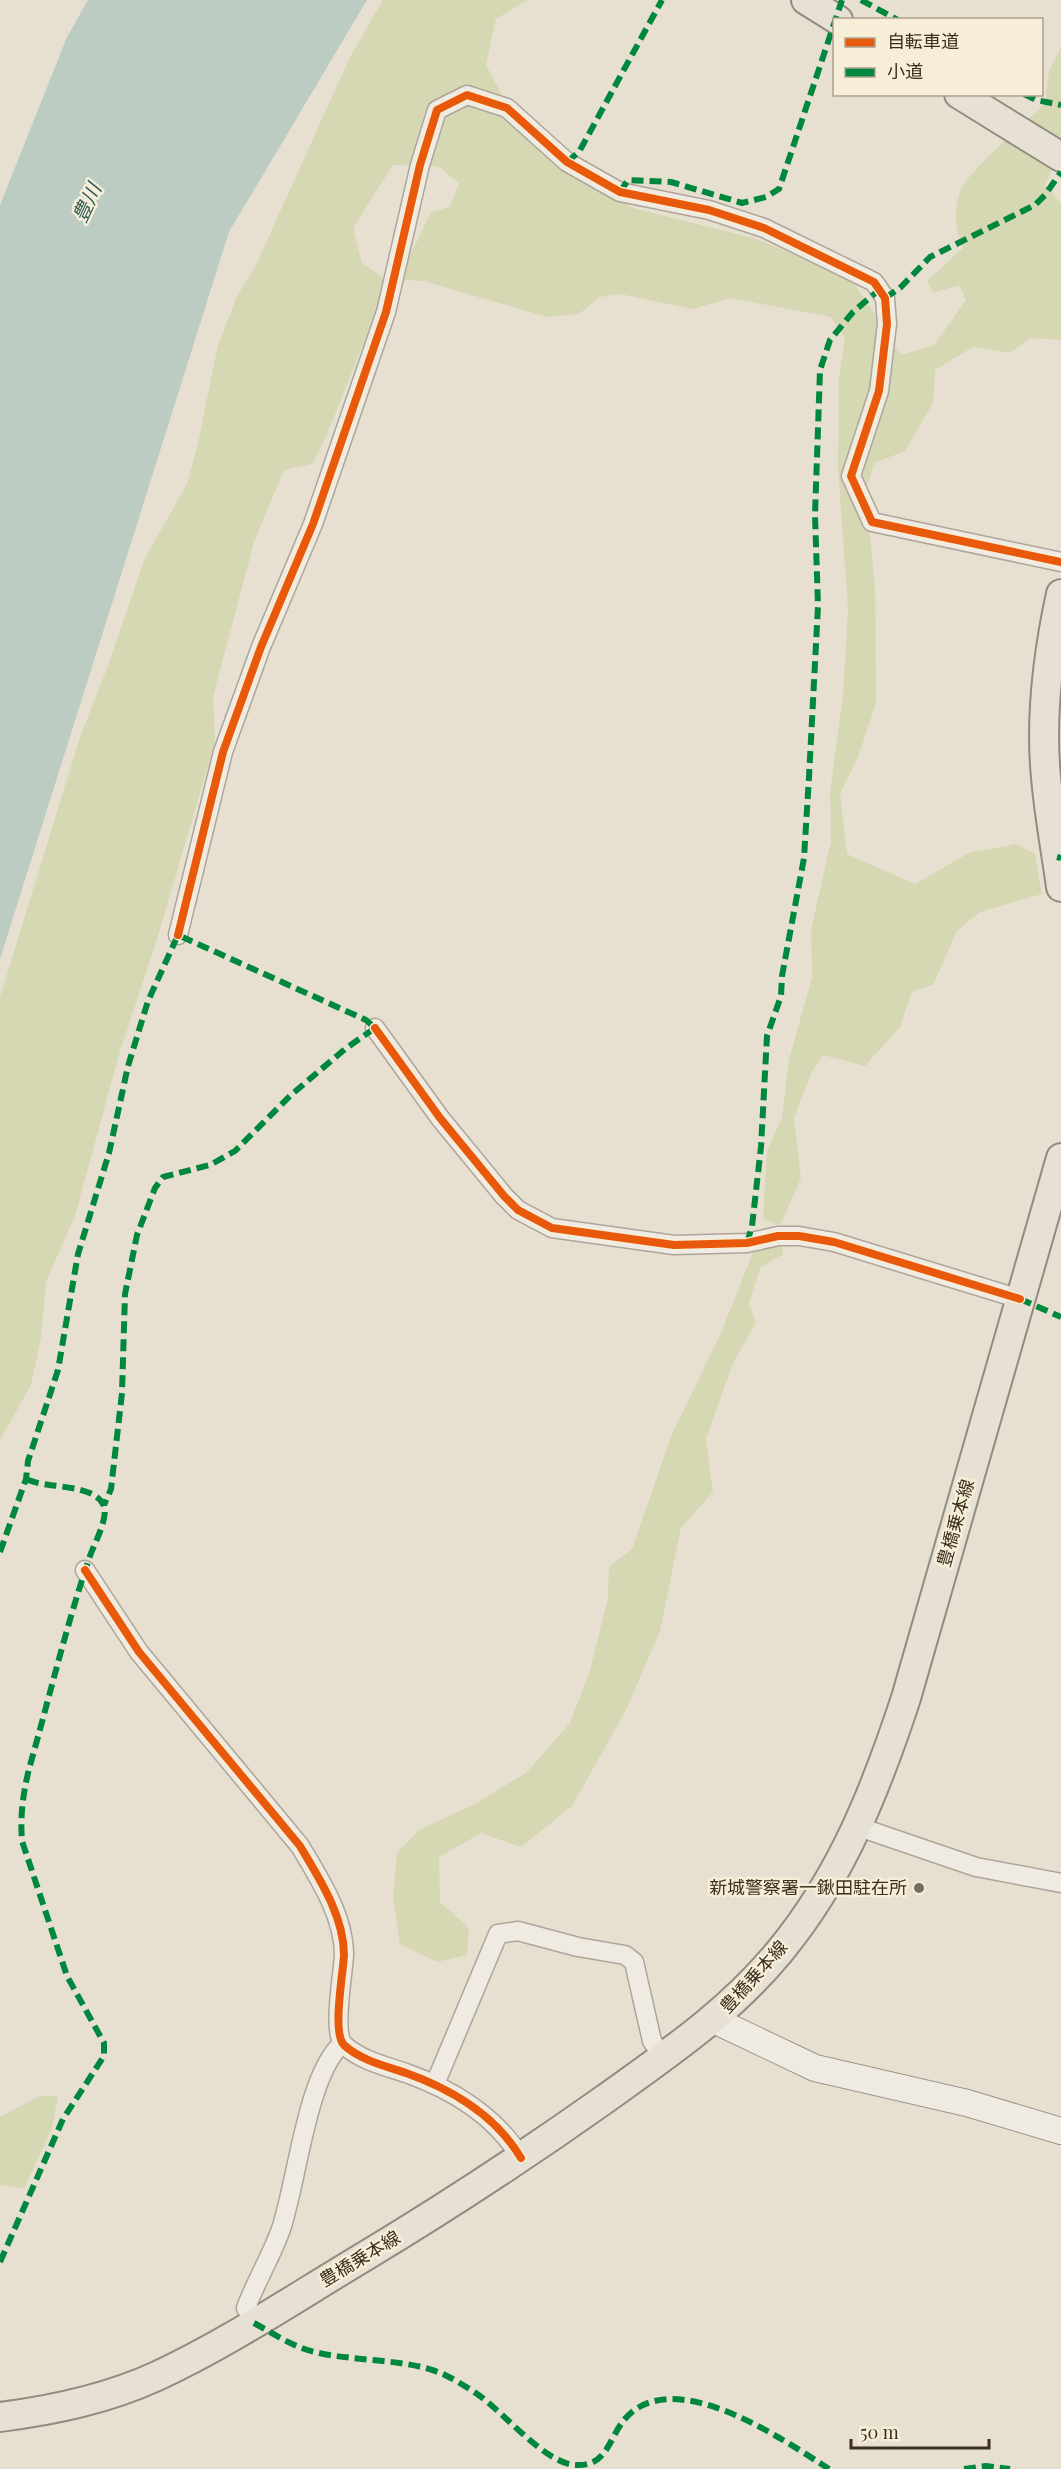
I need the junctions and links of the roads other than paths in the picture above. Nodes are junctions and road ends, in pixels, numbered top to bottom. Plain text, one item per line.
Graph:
1 (806, 0) edge
2 (835, 18) edge
3 (962, 96) edge
4 (1061, 157) edge
5 (1061, 562) edge
6 (1061, 594) edge
7 (1061, 887) edge
8 (178, 935) dead end
9 (375, 1028) dead end
10 (1061, 1158) edge
11 (1020, 1299) junction
12 (85, 1570) dead end
13 (859, 1827) junction
14 (1061, 1883) edge
15 (714, 2020) junction
16 (342, 2044) junction
17 (663, 2057) junction
18 (435, 2084) junction
19 (1061, 2131) edge
20 (521, 2158) junction
21 (254, 2323) junction
22 (0, 2417) edge

1 - 2 main road
3 - 4 main road
5 - 8 street
6 - 7 main road
9 - 11 street
10 - 11 main road, 豊橋乗本線
11 - 13 main road, 豊橋乗本線
12 - 16 street
13 - 14 street
13 - 15 main road, 豊橋乗本線
15 - 17 main road, 豊橋乗本線
15 - 19 street
16 - 18 street
16 - 21 street
17 - 18 street
17 - 20 main road, 豊橋乗本線
18 - 20 street
20 - 21 main road, 豊橋乗本線
21 - 22 main road, 豊橋乗本線

